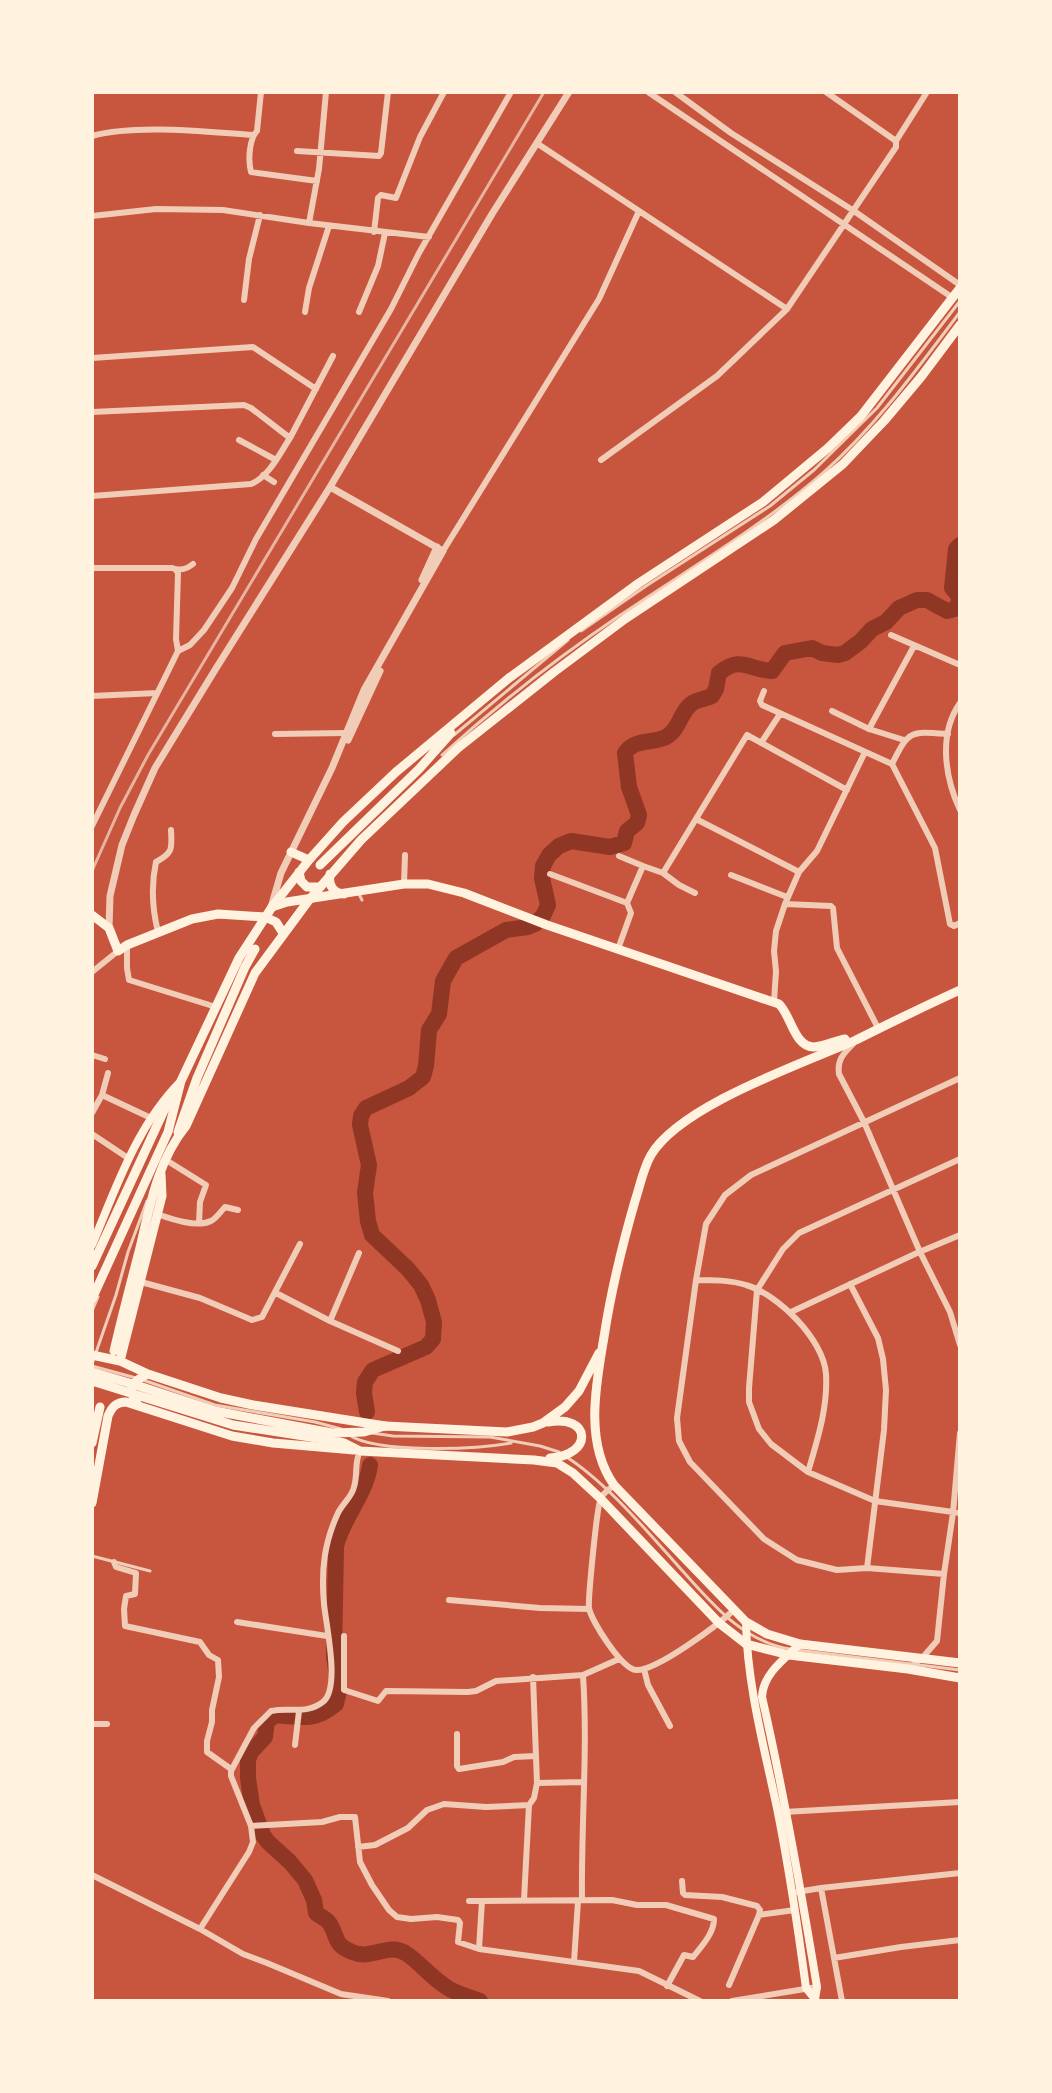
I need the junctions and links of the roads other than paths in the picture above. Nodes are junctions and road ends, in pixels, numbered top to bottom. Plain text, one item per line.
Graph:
1 (261, 92) edge
2 (326, 92) edge
3 (388, 92) edge
4 (444, 92) edge
5 (511, 92) edge
6 (569, 92) edge
7 (648, 92) edge
8 (675, 92) edge
9 (927, 92) edge
10 (829, 93) edge
11 (704, 113) junction
12 (694, 125) junction
13 (731, 133) junction
14 (253, 135) junction
15 (92, 136) edge
16 (896, 141) junction
17 (538, 144) junction
18 (723, 144) junction
19 (297, 151) dead end
20 (321, 153) junction
21 (317, 181) junction
22 (639, 211) junction
23 (854, 211) junction
24 (260, 215) junction
25 (92, 216) edge
26 (309, 223) junction
27 (845, 225) junction
28 (329, 226) junction
29 (374, 232) junction
30 (385, 233) junction
31 (429, 237) junction
32 (960, 287) edge
33 (956, 299) edge
34 (244, 300) dead end
35 (787, 309) junction
36 (305, 312) dead end
37 (359, 312) dead end
38 (960, 312) edge
39 (960, 325) edge
40 (333, 356) dead end
41 (92, 358) edge
42 (316, 389) junction
43 (92, 412) edge
44 (290, 438) junction
45 (239, 440) dead end
46 (276, 460) junction
47 (601, 460) dead end
48 (263, 475) junction
49 (274, 482) dead end
50 (330, 487) junction
51 (92, 496) edge
52 (440, 549) junction
53 (193, 564) dead end
54 (92, 568) edge
55 (176, 570) junction
56 (891, 635) dead end
57 (914, 646) junction
58 (178, 651) junction
59 (960, 665) edge
60 (764, 691) dead end
61 (157, 693) junction
62 (92, 696) edge
63 (960, 703) edge
64 (832, 711) dead end
65 (780, 714) junction
66 (457, 723) junction
67 (869, 729) junction
68 (346, 733) junction
69 (275, 734) dead end
70 (948, 734) junction
71 (904, 740) junction
72 (761, 743) junction
73 (458, 748) junction
74 (865, 752) junction
75 (439, 753) junction
76 (892, 764) junction
77 (847, 790) junction
78 (103, 802) junction
79 (92, 803) edge
80 (960, 810) edge
81 (696, 819) junction
82 (92, 826) edge
83 (171, 830) dead end
84 (293, 853) junction
85 (405, 855) dead end
86 (619, 856) dead end
87 (309, 860) junction
88 (320, 865) dead end
89 (643, 866) junction
90 (299, 872) junction
91 (799, 872) junction
92 (663, 873) junction
93 (330, 874) junction
94 (550, 874) dead end
95 (731, 875) dead end
96 (404, 884) junction
97 (319, 887) junction
98 (695, 893) dead end
99 (344, 894) junction
100 (309, 900) junction
101 (786, 901) junction
102 (627, 903) junction
103 (269, 910) junction
104 (92, 915) edge
105 (960, 923) edge
106 (109, 928) junction
107 (158, 932) junction
108 (283, 933) junction
109 (122, 948) junction
110 (255, 949) dead end
111 (618, 949) junction
112 (92, 972) edge
113 (960, 990) edge
114 (774, 1002) junction
115 (216, 1007) junction
116 (878, 1028) junction
117 (857, 1039) junction
118 (92, 1055) edge
119 (105, 1059) dead end
120 (108, 1073) dead end
121 (960, 1078) edge
122 (181, 1081) junction
123 (177, 1092) junction
124 (102, 1095) junction
125 (92, 1113) edge
126 (151, 1118) junction
127 (864, 1122) junction
128 (92, 1134) edge
129 (172, 1135) junction
130 (128, 1158) junction
131 (960, 1159) edge
132 (166, 1160) junction
133 (161, 1172) junction
134 (893, 1189) junction
135 (238, 1210) dead end
136 (157, 1214) junction
137 (199, 1223) junction
138 (960, 1235) edge
139 (300, 1244) dead end
140 (92, 1245) edge
141 (920, 1252) junction
142 (359, 1253) dead end
143 (92, 1266) edge
144 (696, 1280) junction
145 (141, 1282) junction
146 (850, 1284) junction
147 (757, 1290) junction
148 (276, 1293) junction
149 (92, 1299) edge
150 (958, 1309) edge
151 (92, 1311) edge
152 (791, 1312) junction
153 (950, 1312) junction
154 (330, 1321) junction
155 (603, 1344) junction
156 (960, 1345) edge
157 (114, 1351) dead end
158 (398, 1351) dead end
159 (93, 1360) edge
160 (120, 1361) junction
161 (92, 1372) edge
162 (148, 1374) junction
163 (92, 1381) edge
164 (138, 1405) junction
165 (100, 1407) dead end
166 (543, 1423) junction
167 (385, 1426) junction
168 (340, 1429) junction
169 (303, 1431) junction
170 (960, 1433) edge
171 (92, 1443) edge
172 (515, 1443) junction
173 (357, 1450) junction
174 (534, 1460) junction
175 (808, 1472) junction
176 (614, 1485) junction
177 (600, 1498) junction
178 (875, 1501) junction
179 (92, 1503) edge
180 (957, 1513) edge
181 (92, 1556) edge
182 (114, 1562) junction
183 (867, 1568) junction
184 (150, 1571) dead end
185 (944, 1574) junction
186 (449, 1600) dead end
187 (589, 1609) junction
188 (735, 1609) junction
189 (237, 1622) dead end
190 (746, 1622) junction
191 (719, 1623) junction
192 (327, 1636) junction
193 (344, 1636) dead end
194 (746, 1644) junction
195 (800, 1644) junction
196 (789, 1655) junction
197 (923, 1657) junction
198 (619, 1659) junction
199 (960, 1663) edge
200 (644, 1669) junction
201 (908, 1669) junction
202 (960, 1670) edge
203 (583, 1675) junction
204 (533, 1677) junction
205 (960, 1678) edge
206 (299, 1714) junction
207 (92, 1724) edge
208 (107, 1724) dead end
209 (670, 1726) dead end
210 (457, 1734) dead end
211 (295, 1745) dead end
212 (536, 1756) junction
213 (231, 1769) junction
214 (584, 1782) junction
215 (537, 1783) junction
216 (960, 1802) edge
217 (529, 1805) junction
218 (777, 1811) junction
219 (788, 1812) junction
220 (253, 1826) junction
221 (358, 1847) junction
222 (960, 1873) edge
223 (92, 1875) edge
224 (682, 1881) dead end
225 (821, 1888) junction
226 (797, 1892) junction
227 (524, 1900) junction
228 (469, 1901) dead end
229 (482, 1901) junction
230 (580, 1901) junction
231 (795, 1910) junction
232 (759, 1915) junction
233 (200, 1929) junction
234 (960, 1940) edge
235 (479, 1949) junction
236 (834, 1958) junction
237 (574, 1962) junction
238 (729, 1985) dead end
239 (667, 1986) junction
240 (817, 1987) junction
241 (806, 1988) junction
242 (815, 2000) edge
243 (388, 2001) edge
244 (700, 2001) edge
245 (732, 2001) edge
246 (842, 2001) edge

1 - 14 street
2 - 20 street
3 - 20 street
4 - 29 street
5 - 31 street
6 - 17 street
7 - 12 street
8 - 11 street
9 - 16 street
10 - 16 street
11 - 12 street
11 - 13 street
12 - 18 street
13 - 18 street
13 - 23 street
14 - 15 street
14 - 21 street
16 - 23 street
17 - 22 street
17 - 50 street
18 - 27 street
19 - 20 street
20 - 21 street
21 - 26 street
22 - 35 street
22 - 52 street
23 - 27 street
23 - 32 street
24 - 25 street
24 - 26 street
24 - 34 street
26 - 28 street
27 - 33 street
27 - 35 street
28 - 29 street
28 - 36 street
29 - 30 street
30 - 31 street
30 - 37 street
31 - 58 street
32 - 33 main road
33 - 66 main road
33 - 75 lane
35 - 47 street
38 - 75 lane
39 - 73 main road
40 - 42 street
41 - 42 street
42 - 44 street
43 - 44 street
44 - 46 street
45 - 46 street
46 - 48 street
48 - 49 street
48 - 51 street
50 - 52 street
50 - 106 street
52 - 68 street
52 - 84 street
53 - 55 street
54 - 55 street
55 - 58 street
56 - 57 street
57 - 59 street
57 - 67 street
58 - 61 street
60 - 65 street
61 - 62 street
61 - 78 street
63 - 70 street
64 - 67 street
65 - 72 street
65 - 74 street
66 - 75 main road
66 - 87 main road
67 - 71 street
68 - 69 street
68 - 84 street
70 - 71 street
70 - 80 street
71 - 76 street
72 - 77 street
72 - 81 street
73 - 75 main road
73 - 93 main road
74 - 76 street
74 - 77 street
75 - 88 main road
76 - 105 street
77 - 91 street
78 - 79 street
78 - 82 street
81 - 91 street
81 - 92 street
83 - 107 street
84 - 87 main road
84 - 103 street
85 - 96 street
86 - 89 street
87 - 90 main road
89 - 92 street
89 - 102 street
90 - 97 main road
90 - 103 main road
91 - 101 street
92 - 98 street
93 - 97 main road
93 - 99 main road
94 - 102 street
95 - 101 street
96 - 99 main road
96 - 111 main road
97 - 100 main road
99 - 100 main road
100 - 103 main road
100 - 108 main road
101 - 114 street
101 - 116 street
102 - 111 street
103 - 107 main road
103 - 108 main road
103 - 115 main road
104 - 106 main road
106 - 109 main road
107 - 109 main road
108 - 129 main road
109 - 112 street
109 - 115 street
110 - 129 main road
111 - 114 main road
113 - 116 main road
114 - 117 main road
115 - 122 main road
116 - 117 main road
117 - 127 street
117 - 155 main road
118 - 119 street
120 - 124 street
121 - 127 street
122 - 123 main road
122 - 126 main road
123 - 129 main road
123 - 143 main road
124 - 125 street
124 - 126 street
126 - 130 main road
127 - 134 street
127 - 144 street
128 - 130 street
129 - 132 main road
129 - 149 main road
129 - 151 lane
130 - 140 main road
131 - 134 street
132 - 133 main road
132 - 137 street
133 - 136 main road
133 - 157 main road
133 - 159 lane
134 - 141 street
134 - 147 street
135 - 137 street
136 - 137 street
136 - 145 main road
138 - 141 street
139 - 148 street
141 - 146 street
141 - 153 street
142 - 154 street
144 - 147 street
144 - 183 street
145 - 148 street
145 - 160 main road
146 - 152 street
146 - 178 street
147 - 152 street
147 - 175 street
148 - 154 street
150 - 153 street
152 - 175 street
153 - 156 street
154 - 158 street
155 - 166 main road
155 - 176 main road
159 - 160 main road
159 - 168 lane
160 - 162 main road
161 - 169 main road
162 - 164 main road
162 - 167 main road
163 - 169 main road
164 - 173 main road
164 - 179 main road
165 - 171 main road
166 - 167 main road
166 - 174 main road
167 - 169 main road
168 - 172 lane
168 - 172 lane
169 - 173 main road
170 - 180 street
172 - 202 lane
173 - 174 main road
173 - 192 street
174 - 177 main road
175 - 178 street
176 - 177 street
176 - 188 main road
177 - 187 street
177 - 191 main road
178 - 180 street
178 - 183 street
180 - 185 street
181 - 182 lane
182 - 184 lane
182 - 213 street
183 - 185 street
185 - 197 street
186 - 187 street
187 - 198 street
188 - 190 main road
188 - 191 street
189 - 192 street
190 - 194 main road
190 - 195 main road
191 - 194 main road
191 - 200 street
192 - 206 street
193 - 204 street
194 - 196 main road
194 - 218 main road
195 - 196 main road
195 - 197 main road
196 - 201 main road
196 - 219 main road
197 - 199 main road
197 - 201 street
198 - 200 street
198 - 203 street
200 - 209 street
201 - 205 main road
203 - 204 street
203 - 214 street
204 - 212 street
206 - 211 street
206 - 213 street
207 - 208 street
210 - 212 street
212 - 215 street
213 - 220 street
214 - 215 street
214 - 230 street
215 - 217 street
216 - 219 street
217 - 221 street
217 - 227 street
218 - 219 street
218 - 226 main road
219 - 226 main road
220 - 221 street
220 - 233 street
221 - 235 street
222 - 225 street
223 - 233 street
224 - 232 street
225 - 226 street
225 - 236 street
226 - 231 main road
226 - 240 main road
227 - 229 street
227 - 230 street
228 - 229 street
229 - 235 street
230 - 237 street
230 - 239 street
231 - 232 street
231 - 241 main road
232 - 238 street
233 - 243 street
234 - 236 street
235 - 237 street
236 - 246 street
237 - 239 street
239 - 244 street
240 - 241 street
240 - 242 main road
241 - 242 main road
241 - 245 street

